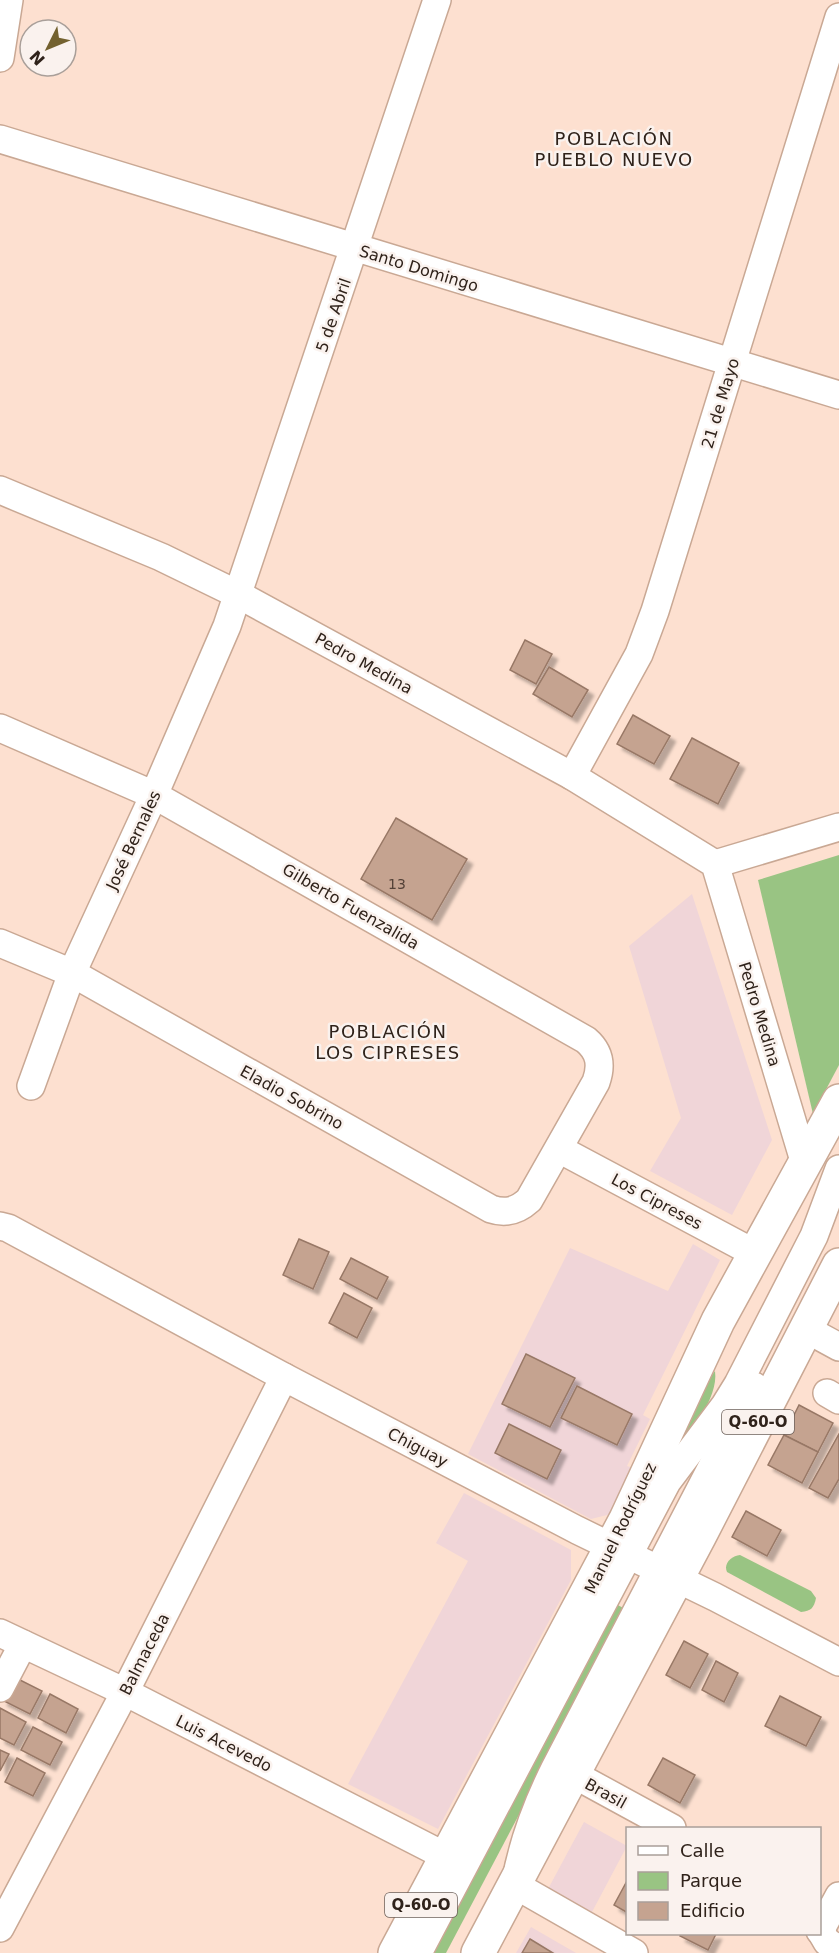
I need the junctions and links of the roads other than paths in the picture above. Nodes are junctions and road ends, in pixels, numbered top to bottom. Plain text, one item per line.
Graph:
1 (9, 0) edge
2 (437, 0) edge
3 (839, 17) edge
4 (0, 58) edge
5 (0, 139) edge
6 (356, 248) junction
7 (733, 363) junction
8 (839, 395) edge
9 (0, 490) edge
10 (238, 595) junction
11 (0, 728) edge
12 (572, 776) junction
13 (154, 795) junction
14 (839, 827) edge
15 (715, 864) junction
16 (0, 943) edge
17 (72, 973) junction
18 (32, 1086) dead end
19 (839, 1101) edge
20 (559, 1149) junction
21 (805, 1164) junction
22 (839, 1169) edge
23 (839, 1214) edge
24 (0, 1226) edge
25 (756, 1254) junction
26 (839, 1265) edge
27 (806, 1329) junction
28 (839, 1347) edge
29 (284, 1377) junction
30 (620, 1552) junction
31 (668, 1574) junction
32 (12, 1639) edge
33 (839, 1662) edge
34 (0, 1688) edge
35 (125, 1692) junction
36 (573, 1774) junction
37 (670, 1827) edge
38 (447, 1857) junction
39 (515, 1885) junction
40 (839, 1896) edge
41 (0, 1928) edge
42 (826, 1937) edge
43 (395, 1953) edge
44 (418, 1953) edge
45 (478, 1953) edge
46 (634, 1953) edge

1 - 4 street
2 - 6 street, 5 de Abril
3 - 7 street, 21 de Mayo
5 - 6 street, Santo Domingo
6 - 7 street, Santo Domingo
6 - 10 street, 5 de Abril
7 - 8 street, Santo Domingo
7 - 12 street, 21 de Mayo
9 - 10 street, Pedro Medina
10 - 12 street, Pedro Medina
10 - 13 street, José Bernales
11 - 13 street, Gilberto Fuenzalida
12 - 15 street, Pedro Medina
13 - 17 street, José Bernales
13 - 20 street, Gilberto Fuenzalida
14 - 15 street
15 - 21 street, Pedro Medina
16 - 17 street, Eladio Sobrino
17 - 18 street, José Bernales
17 - 20 street, Eladio Sobrino
19 - 21 main road, Manuel Rodríguez / Q-60-O
20 - 25 street, Los Cipreses
21 - 25 main road, Manuel Rodríguez / Q-60-O
22 - 30 street
23 - 31 street
24 - 29 street, Chiguay
25 - 30 main road, Manuel Rodríguez / Q-60-O
26 - 27 main road, Q-60-O
27 - 28 street
27 - 31 main road, Q-60-O
29 - 30 street, Chiguay
29 - 35 street, Balmaceda
30 - 31 street, Chiguay
30 - 38 main road, Manuel Rodríguez / Q-60-O
30 - 44 street
31 - 33 street, Chiguay
31 - 36 main road, Q-60-O
31 - 39 street
32 - 34 street
32 - 35 street, Luis Acevedo
35 - 38 street, Luis Acevedo
35 - 41 street, Balmaceda
36 - 37 street, Brasil
36 - 39 main road, Q-60-O
38 - 43 main road, Manuel Rodríguez / Q-60-O
39 - 45 main road, Q-60-O
39 - 46 street
40 - 42 street

